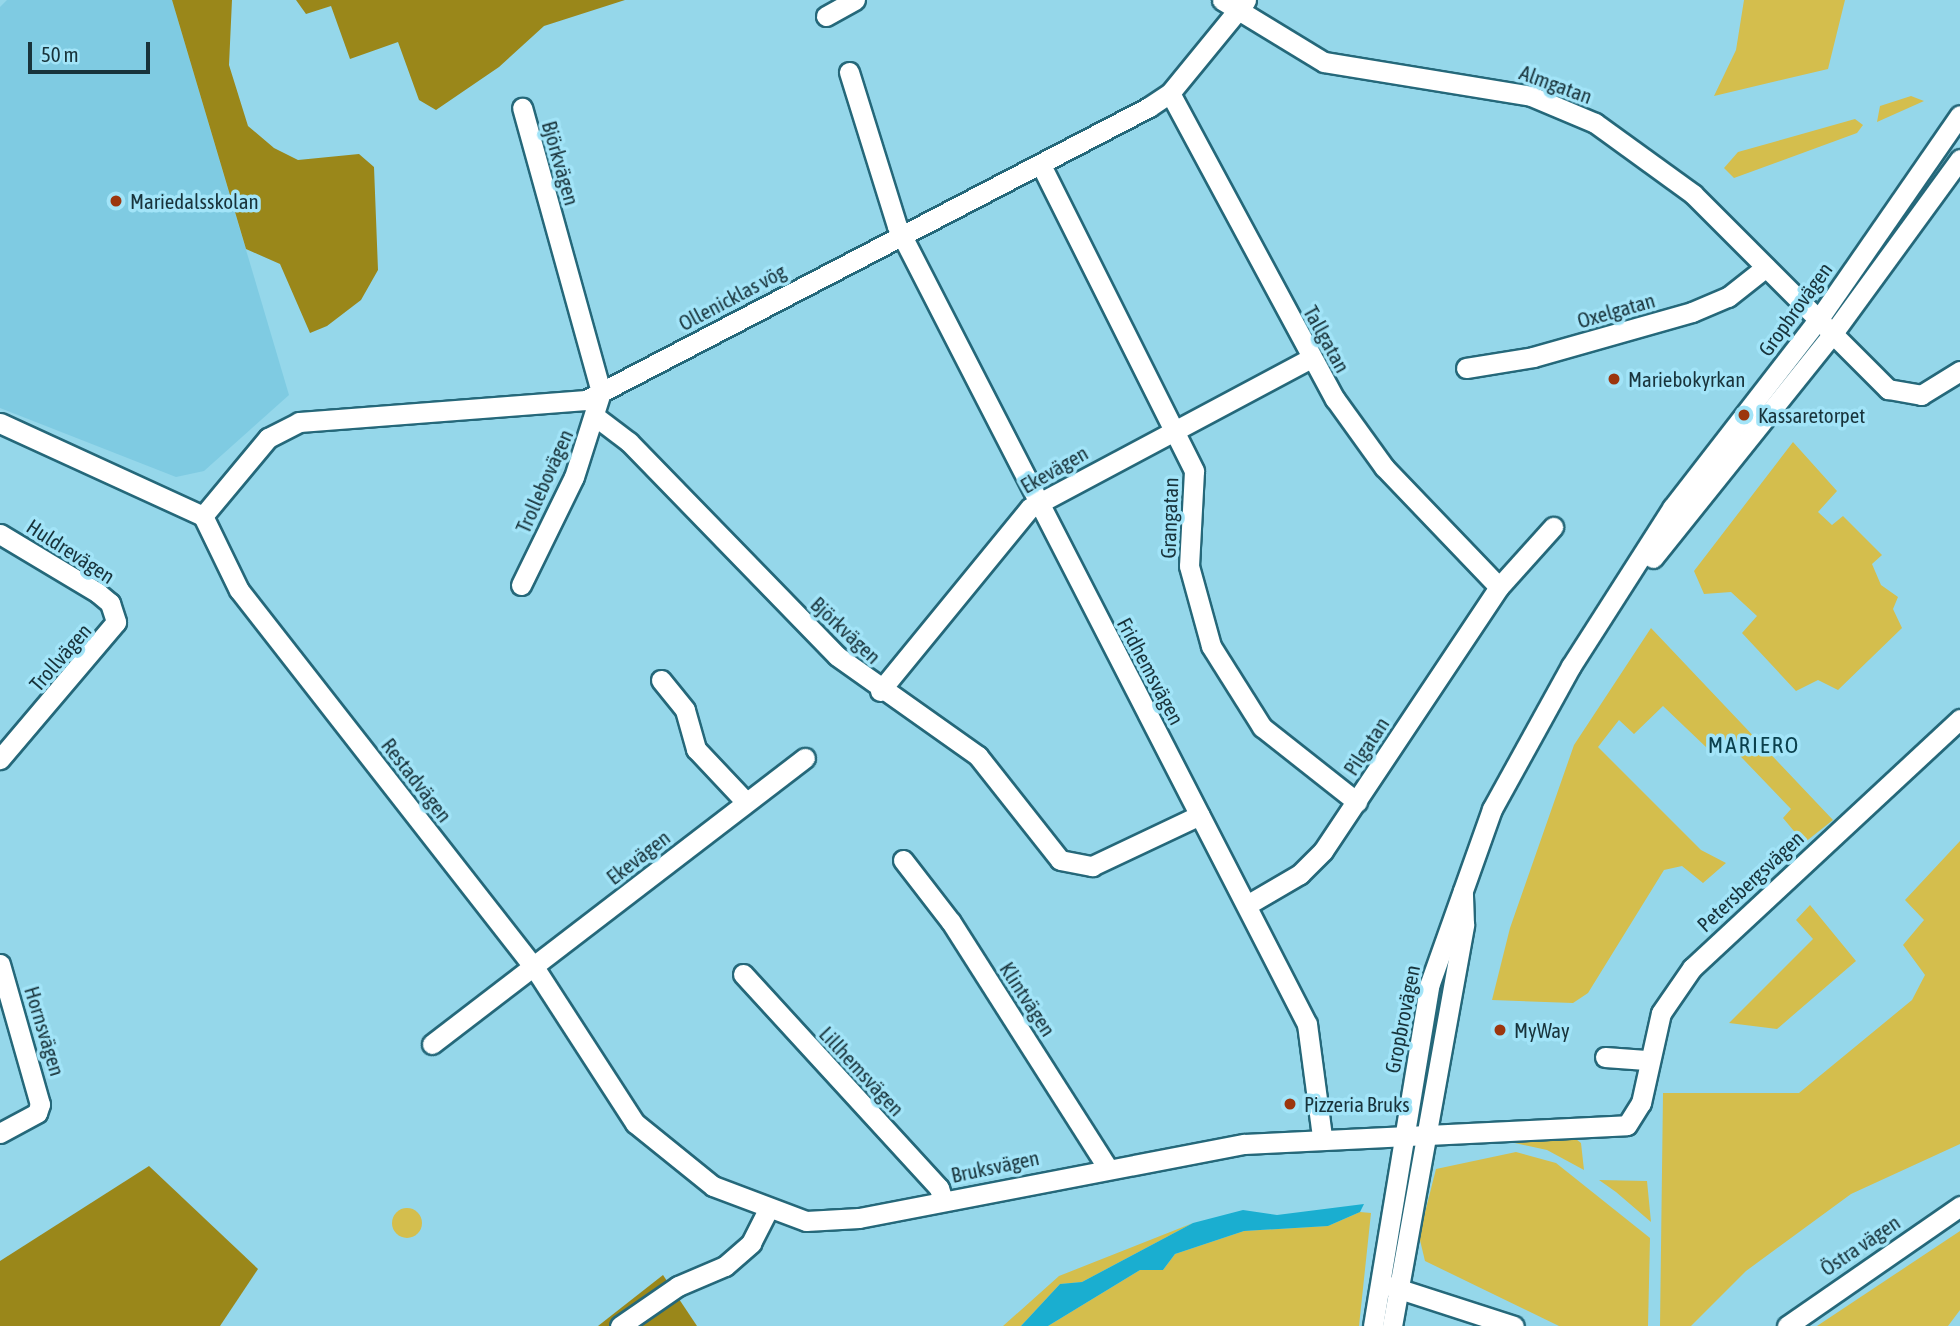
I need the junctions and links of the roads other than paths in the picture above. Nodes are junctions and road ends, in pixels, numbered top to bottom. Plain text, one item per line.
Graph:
1 (855, 0) edge
2 (1222, 0) edge
3 (1242, 6) edge
4 (826, 16) dead end
5 (849, 72) dead end
6 (1170, 93) junction
7 (522, 108) dead end
8 (1960, 115) edge
9 (1960, 159) edge
10 (1041, 165) junction
11 (905, 236) junction
12 (1766, 267) junction
13 (1818, 320) junction
14 (1831, 336) junction
15 (1311, 358) junction
16 (1466, 368) dead end
17 (1960, 371) edge
18 (601, 392) junction
19 (596, 417) junction
20 (0, 423) edge
21 (1174, 429) junction
22 (1037, 503) junction
23 (203, 516) junction
24 (1553, 527) dead end
25 (0, 534) edge
26 (1494, 581) junction
27 (521, 585) dead end
28 (1617, 598) junction
29 (115, 611) joint
30 (661, 680) dead end
31 (880, 691) junction
32 (1960, 719) edge
33 (805, 758) dead end
34 (0, 759) edge
35 (746, 802) junction
36 (1357, 802) junction
37 (1200, 815) junction
38 (903, 860) dead end
39 (1462, 890) junction
40 (1247, 905) junction
41 (0, 964) edge
42 (534, 967) junction
43 (743, 974) dead end
44 (432, 1044) dead end
45 (1605, 1057) dead end
46 (1646, 1060) junction
47 (1636, 1117) joint
48 (1426, 1130) junction
49 (1406, 1132) junction
50 (0, 1133) edge
51 (1322, 1137) junction
52 (1108, 1168) junction
53 (943, 1200) junction
54 (1960, 1206) edge
55 (767, 1211) junction
56 (1378, 1284) junction
57 (1400, 1287) junction
58 (620, 1326) edge
59 (1373, 1326) edge
60 (1392, 1326) edge
61 (1514, 1326) edge
62 (1787, 1326) edge

1 - 4 street
2 - 3 street, Almgatan
3 - 6 street, Ollenicklas vög
3 - 12 street, Almgatan
5 - 11 street, Fridhemsvägen
6 - 10 street, Ollenicklas vög
6 - 15 street, Tallgatan
7 - 18 street, Björkvägen
8 - 13 street, Gropbrovägen
9 - 14 street, Gropbrovägen
10 - 11 street, Ollenicklas vög
10 - 21 street, Grangatan
11 - 18 street, Ollenicklas vög
11 - 22 street, Fridhemsvägen
12 - 13 street, Almgatan
12 - 16 street, Oxelgatan
13 - 14 street, Almgatan
13 - 28 street, Gropbrovägen
14 - 17 street, Almgatan
14 - 28 street, Gropbrovägen
15 - 21 street, Ekevägen
15 - 26 street, Tallgatan
18 - 19 street, Trollebovägen
18 - 23 street, Ollenicklas vög
19 - 27 street, Trollebovägen
19 - 31 street, Björkvägen
20 - 23 street
21 - 22 street, Ekevägen
21 - 36 street, Grangatan
22 - 31 street, Ekevägen
22 - 37 street, Fridhemsvägen
23 - 42 street, Restadvägen
24 - 26 street, Pilgatan
25 - 29 street, Huldrevägen
26 - 36 street, Pilgatan
28 - 39 street, Gropbrovägen
29 - 34 street, Trollvägen
30 - 35 street
31 - 37 street, Björkvägen
32 - 46 street, Petersbergsvägen
33 - 35 street, Ekevägen
35 - 42 street, Ekevägen
36 - 40 street, Pilgatan
37 - 40 street, Fridhemsvägen
38 - 52 street, Klintvägen
39 - 48 street, Gropbrovägen
39 - 49 street, Gropbrovägen
40 - 51 street, Fridhemsvägen
41 - 50 street, Hornsvägen
42 - 44 street, Ekevägen
42 - 55 street, Restadvägen
43 - 53 street, Lillhemsvägen
45 - 46 street
46 - 47 street, Petersbergsvägen
47 - 48 street, Bruksvägen
48 - 49 street, Bruksvägen
48 - 57 street, Gropbrovägen
49 - 51 street, Bruksvägen
49 - 56 street, Gropbrovägen
51 - 52 street, Bruksvägen
52 - 53 street, Bruksvägen
53 - 55 street, Bruksvägen
54 - 62 street, Östra vägen
55 - 58 street
56 - 57 street
56 - 59 street, Gropbrovägen
57 - 60 street, Gropbrovägen
57 - 61 street

